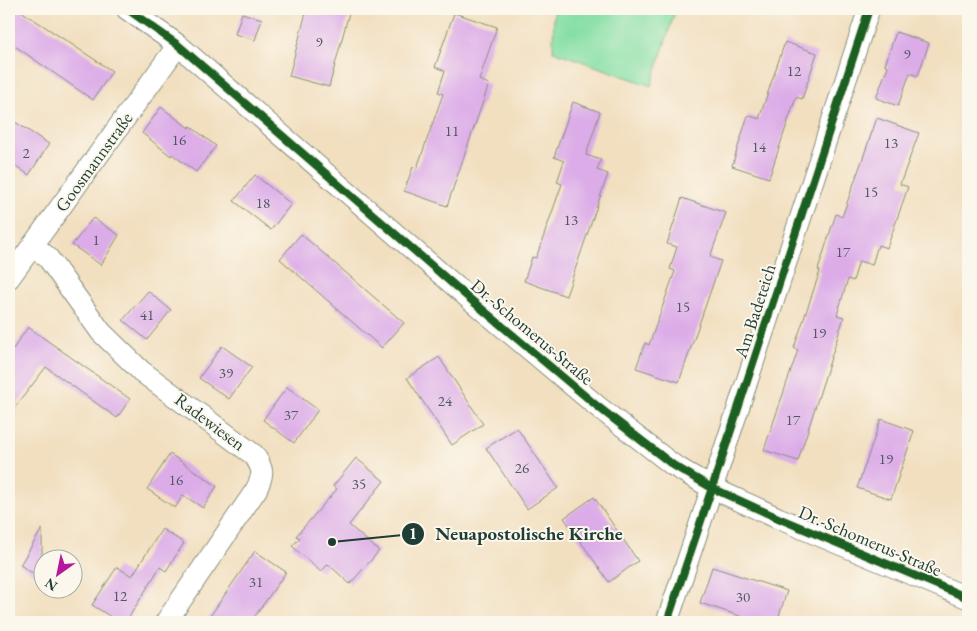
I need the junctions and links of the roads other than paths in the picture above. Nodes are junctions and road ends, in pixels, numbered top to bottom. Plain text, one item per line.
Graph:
1 (127, 9) edge
2 (869, 9) edge
3 (178, 46) junction
4 (33, 245) junction
5 (9, 278) edge
6 (712, 488) junction
7 (968, 598) edge
8 (166, 622) edge
9 (667, 622) edge

1 - 3 street, Dr.-Schomerus-Straße
2 - 6 street, Am Badeteich
3 - 4 street, Goosmannstraße
3 - 6 street, Dr.-Schomerus-Straße
4 - 5 street, Goosmannstraße
4 - 8 street, Radewiesen
6 - 7 street, Dr.-Schomerus-Straße
6 - 9 street, Am Badeteich

